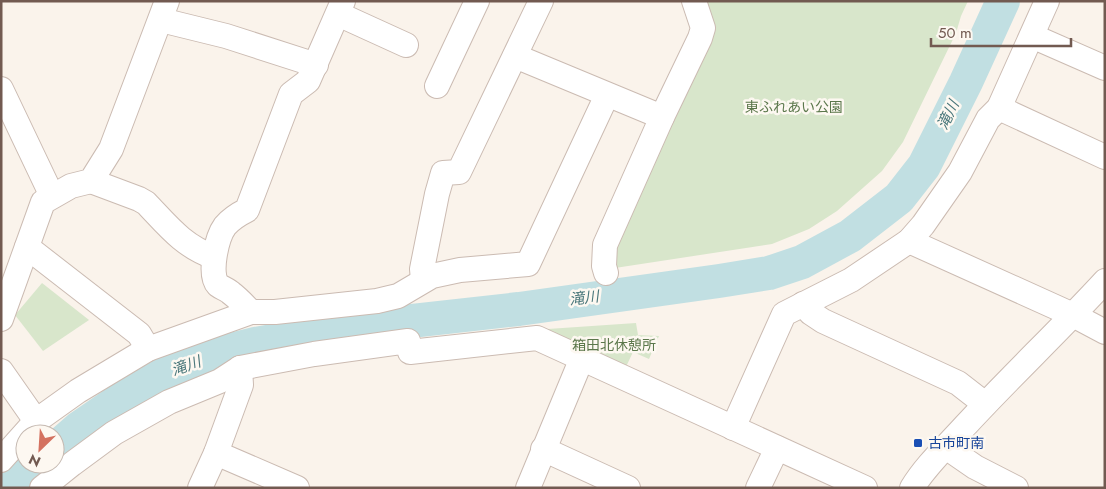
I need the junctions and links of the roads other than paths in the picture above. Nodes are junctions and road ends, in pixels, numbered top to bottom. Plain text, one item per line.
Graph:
1 (477, 1) edge
2 (541, 1) edge
3 (694, 1) edge
4 (1047, 1) edge
5 (341, 8) edge
6 (164, 11) edge
7 (1032, 36) junction
8 (406, 45) dead end
9 (515, 56) junction
10 (316, 65) junction
11 (1105, 68) edge
12 (437, 86) dead end
13 (1, 89) edge
14 (607, 95) junction
15 (999, 108) junction
16 (662, 117) junction
17 (1105, 157) edge
18 (91, 181) junction
19 (52, 196) junction
20 (909, 241) junction
21 (27, 247) junction
22 (214, 257) junction
23 (606, 274) dead end
24 (423, 280) junction
25 (1105, 281) edge
26 (803, 304) junction
27 (251, 312) junction
28 (1074, 316) junction
29 (1, 319) edge
30 (1105, 332) edge
31 (148, 349) junction
32 (582, 358) junction
33 (240, 368) junction
34 (1, 371) edge
35 (985, 404) junction
36 (36, 421) junction
37 (732, 428) junction
38 (946, 447) junction
39 (777, 448) junction
40 (543, 449) junction
41 (216, 454) junction
42 (1, 460) edge
43 (42, 488) edge
44 (200, 488) edge
45 (297, 488) edge
46 (528, 488) edge
47 (628, 488) edge
48 (758, 488) edge
49 (865, 488) edge
50 (912, 488) edge
51 (1016, 488) edge

1 - 12 street
2 - 9 street
3 - 16 street
4 - 7 street
5 - 8 street
5 - 10 street
6 - 10 street
6 - 18 street
7 - 11 street
7 - 15 street
9 - 14 street
9 - 24 street
10 - 22 street
13 - 19 street
14 - 16 street
14 - 24 street
15 - 17 street
15 - 20 street
16 - 23 street
18 - 19 street
18 - 22 street
19 - 21 street
20 - 26 street
20 - 28 street
21 - 29 street
21 - 31 street
22 - 27 street
24 - 27 street
25 - 28 street
26 - 35 street
26 - 37 street
27 - 31 street
28 - 30 street
28 - 35 street
31 - 36 street
32 - 33 street
32 - 37 street
32 - 40 street
33 - 41 street
33 - 43 street
34 - 36 street
35 - 38 street
36 - 42 street
37 - 39 street
38 - 50 street
38 - 51 street
39 - 48 street
39 - 49 street
40 - 46 street
40 - 47 street
41 - 44 street
41 - 45 street

